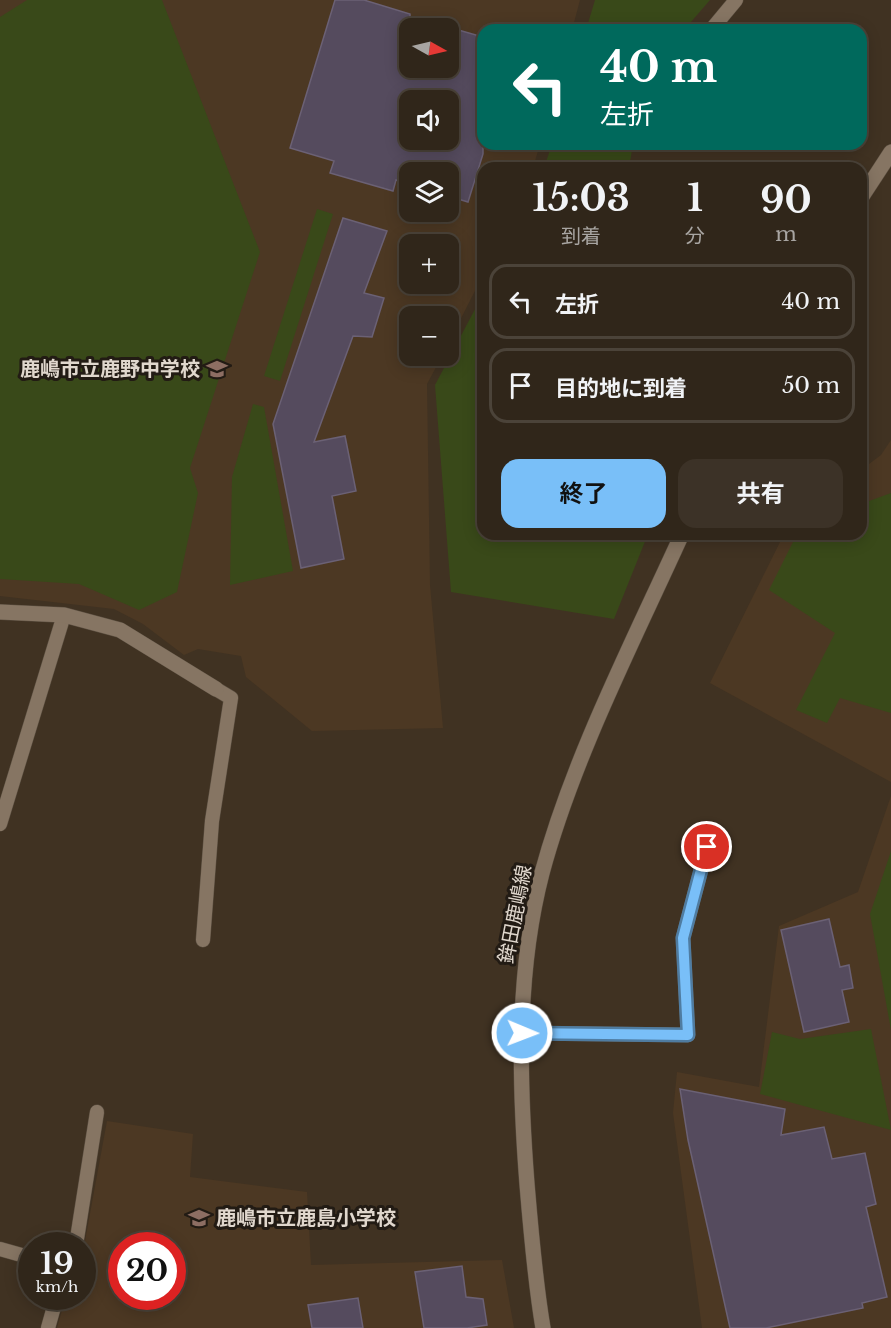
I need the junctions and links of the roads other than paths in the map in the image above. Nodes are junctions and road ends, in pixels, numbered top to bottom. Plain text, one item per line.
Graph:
1 (736, 0) edge
2 (716, 24) edge
3 (891, 152) edge
4 (867, 189) edge
5 (679, 540) edge
6 (0, 612) edge
7 (64, 615) junction
8 (216, 689) joint
9 (0, 824) edge
10 (707, 847) dead end
11 (203, 940) dead end
12 (522, 1033) junction
13 (98, 1112) dead end
14 (78, 1232) edge
15 (0, 1249) edge
16 (18, 1254) edge
17 (53, 1310) edge
18 (48, 1328) edge
19 (543, 1328) edge

1 - 2 lane
3 - 4 main road
5 - 12 main road, 鉾田鹿嶋線
6 - 7 main road
7 - 8 main road
7 - 9 lane
8 - 11 lane
10 - 12 lane
12 - 19 main road, 鉾田鹿嶋線
13 - 14 lane
15 - 16 lane
17 - 18 lane

